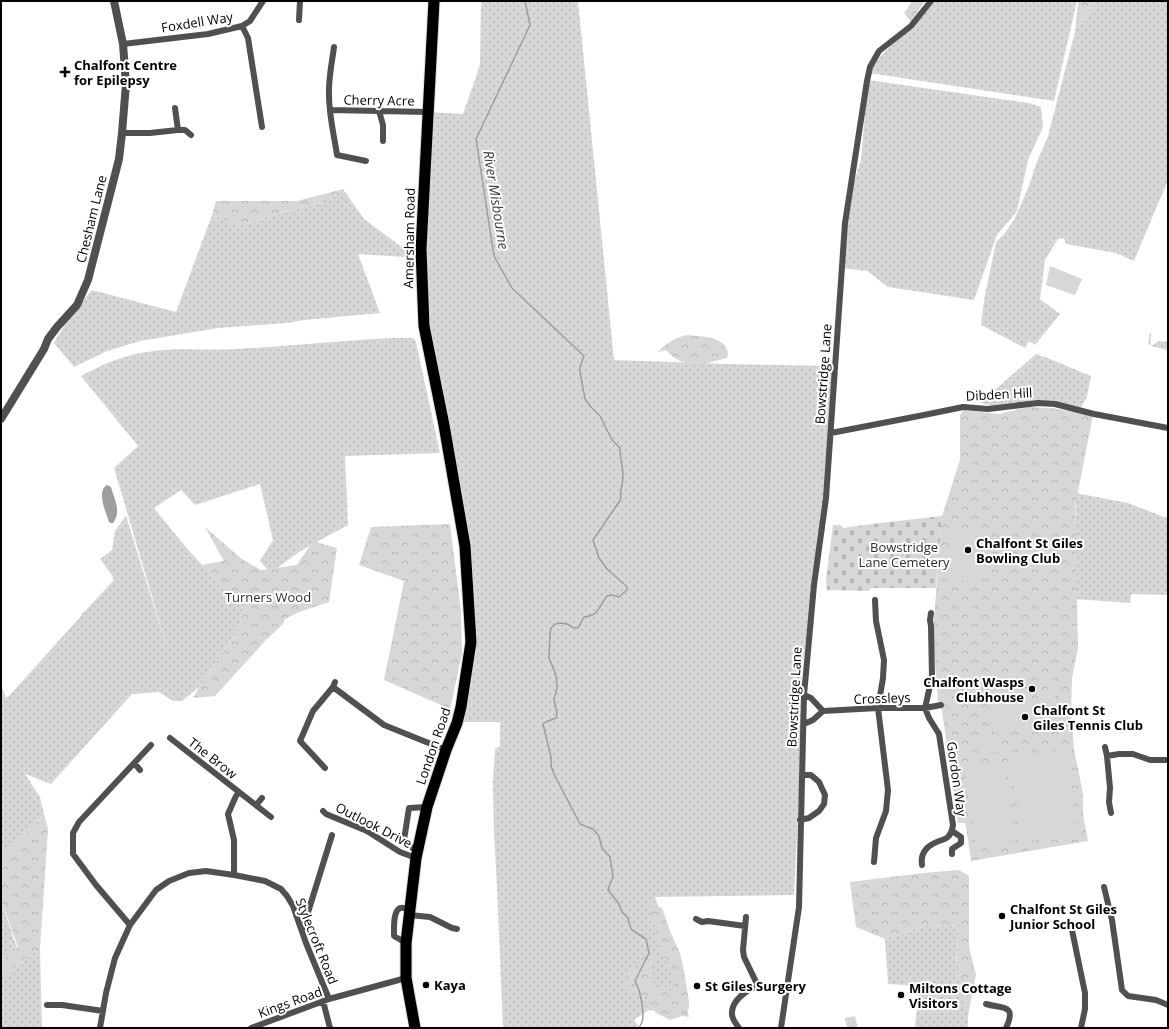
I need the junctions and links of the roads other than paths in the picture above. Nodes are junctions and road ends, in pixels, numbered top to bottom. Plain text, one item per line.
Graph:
1 (114, 1) edge
2 (263, 1) edge
3 (300, 1) edge
4 (434, 1) edge
5 (931, 1) edge
6 (299, 20) dead end
7 (242, 26) junction
8 (122, 44) junction
9 (334, 48) dead end
10 (175, 108) dead end
11 (330, 110) junction
12 (379, 111) junction
13 (428, 112) junction
14 (262, 127) dead end
15 (178, 130) junction
16 (122, 133) junction
17 (191, 135) dead end
18 (383, 141) dead end
19 (366, 161) dead end
20 (1, 419) edge
21 (1168, 428) edge
22 (831, 433) junction
23 (452, 472) joint
24 (875, 600) dead end
25 (931, 613) dead end
26 (804, 695) junction
27 (941, 706) dead end
28 (878, 708) junction
29 (925, 708) junction
30 (823, 711) junction
31 (804, 724) junction
32 (151, 745) dead end
33 (170, 747) dead end
34 (1105, 747) dead end
35 (446, 750) junction
36 (1107, 756) junction
37 (1168, 760) edge
38 (135, 764) junction
39 (324, 768) dead end
40 (140, 770) dead end
41 (802, 775) junction
42 (239, 792) junction
43 (262, 798) dead end
44 (256, 806) junction
45 (427, 807) junction
46 (322, 811) dead end
47 (1111, 813) dead end
48 (271, 817) dead end
49 (800, 820) junction
50 (952, 831) junction
51 (332, 835) dead end
52 (952, 854) dead end
53 (417, 855) junction
54 (874, 862) dead end
55 (922, 865) dead end
56 (234, 875) junction
57 (1104, 887) dead end
58 (410, 912) junction
59 (746, 917) dead end
60 (696, 919) dead end
61 (130, 925) junction
62 (745, 926) junction
63 (457, 929) dead end
64 (302, 930) junction
65 (1072, 930) dead end
66 (406, 978) junction
67 (758, 986) junction
68 (787, 988) junction
69 (329, 999) junction
70 (323, 1001) junction
71 (986, 1004) dead end
72 (47, 1005) dead end
73 (1168, 1005) edge
74 (103, 1012) junction
75 (100, 1028) edge
76 (251, 1028) edge
77 (330, 1028) edge
78 (415, 1028) edge
79 (739, 1028) edge
80 (781, 1028) edge
81 (1006, 1028) edge
82 (1081, 1028) edge

1 - 8 street, Chesham Lane
2 - 7 street, Foxdell Way
3 - 6 street
4 - 13 highway, Amersham Road
5 - 22 street, Bowstridge Lane
7 - 8 street, Foxdell Way
7 - 14 street
8 - 16 street, Chesham Lane
9 - 11 street, Cherry Acre
10 - 15 street
11 - 12 street, Cherry Acre
11 - 19 street, Cherry Acre
12 - 13 street, Cherry Acre
12 - 18 street
13 - 23 highway, Amersham Road
15 - 16 street
15 - 17 street
16 - 20 street, Chesham Lane
21 - 22 street, Dibden Hill
22 - 26 street, Bowstridge Lane
23 - 35 highway, London Road
24 - 28 street
25 - 29 street
26 - 30 street
26 - 31 street, Bowstridge Lane
27 - 29 street, Crossleys
28 - 29 street, Crossleys
28 - 30 street, Crossleys
28 - 54 street
29 - 50 street, Gordon Way
30 - 31 street
31 - 41 street, Bowstridge Lane
32 - 38 street
33 - 42 street, The Brow
34 - 36 street
35 - 39 street
35 - 45 highway, London Road
36 - 37 street
36 - 47 street
38 - 40 street
38 - 61 street
41 - 49 street, Bowstridge Lane
41 - 49 street
42 - 44 street, The Brow
42 - 56 street, The Brow
43 - 44 street
44 - 48 street, The Brow
45 - 53 highway, London Road
45 - 53 street
46 - 53 street, Outlook Drive
49 - 68 street, Bowstridge Lane
50 - 52 street
50 - 55 street, Gordon Way
51 - 64 street
53 - 58 highway, London Road
56 - 61 street, Stylecroft Road
56 - 64 street, Stylecroft Road
57 - 73 street
58 - 63 street
58 - 66 highway, London Road
59 - 62 street
60 - 62 street
61 - 74 street, Stylecroft Road
62 - 67 street
64 - 69 street, Stylecroft Road
65 - 82 street
66 - 69 street, Kings Road
66 - 78 highway, London Road
67 - 68 street
67 - 79 street
68 - 80 street, Bowstridge Lane
69 - 70 street, Kings Road
70 - 76 street, Kings Road
70 - 77 street
71 - 81 street
72 - 74 street
74 - 75 street, Stylecroft Road

